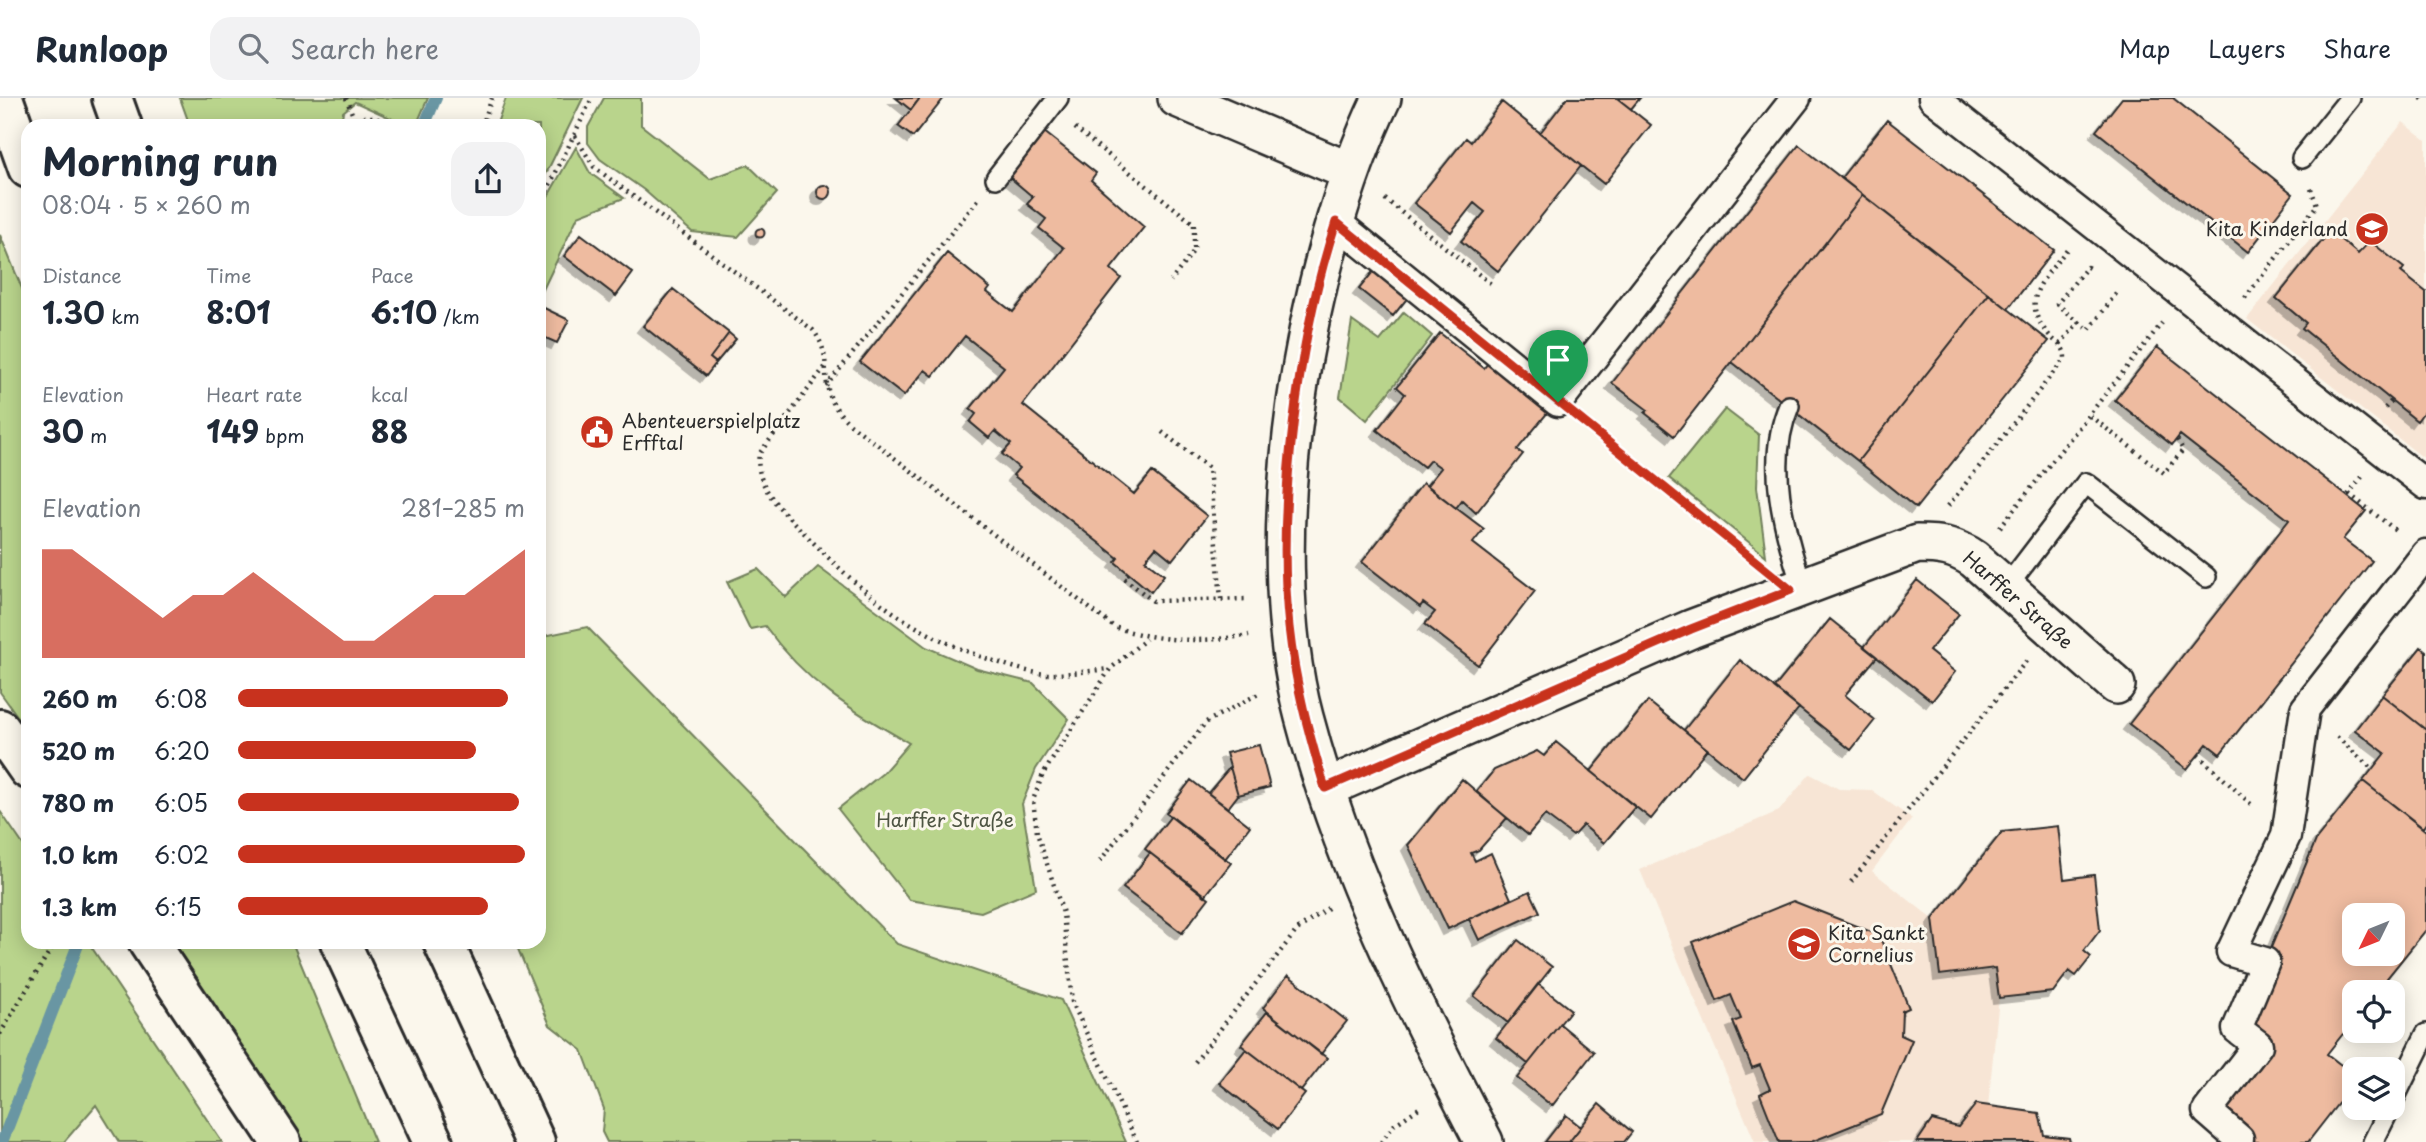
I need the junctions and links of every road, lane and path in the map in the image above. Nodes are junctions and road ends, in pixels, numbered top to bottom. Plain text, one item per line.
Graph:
1 (3, 98) edge
2 (112, 98) edge
3 (346, 98) edge
4 (492, 98) edge
5 (592, 98) edge
6 (1177, 98) edge
7 (1382, 98) edge
8 (1796, 98) edge
9 (1933, 98) edge
10 (2350, 98) edge
11 (2421, 98) edge
12 (2426, 102) edge
13 (1054, 103) edge
14 (120, 119) edge
15 (352, 119) edge
16 (360, 119) edge
17 (378, 119) edge
18 (484, 119) edge
19 (576, 136) junction
20 (21, 149) edge
21 (2302, 158) joint
22 (1351, 172) junction
23 (996, 177) joint
24 (546, 193) edge
25 (2088, 220) junction
26 (1336, 222) junction
27 (2098, 275) dead end
28 (1171, 281) dead end
29 (2108, 283) dead end
30 (1491, 284) dead end
31 (2184, 295) junction
32 (2079, 322) junction
33 (2224, 326) junction
34 (2060, 344) junction
35 (826, 366) junction
36 (826, 386) junction
37 (1558, 402) junction
38 (1789, 406) dead end
39 (2089, 415) junction
40 (1161, 432) dead end
41 (2177, 439) dead end
42 (2426, 485) edge
43 (2349, 493) dead end
44 (1997, 530) dead end
45 (1941, 544) junction
46 (2417, 546) edge
47 (1128, 573) dead end
48 (2206, 577) dead end
49 (1797, 588) junction
50 (2005, 589) junction
51 (1287, 598) junction
52 (1221, 599) junction
53 (2052, 629) junction
54 (1147, 638) junction
55 (1232, 638) dead end
56 (1110, 669) junction
57 (1296, 673) junction
58 (2116, 685) dead end
59 (0, 729) edge
60 (2198, 755) dead end
61 (21, 759) edge
62 (1325, 788) junction
63 (2286, 836) junction
64 (1100, 861) dead end
65 (1851, 883) dead end
66 (1362, 884) junction
67 (51, 949) edge
68 (153, 949) edge
69 (344, 949) edge
70 (446, 949) edge
71 (0, 1034) edge
72 (2426, 1034) edge
73 (1195, 1062) dead end
74 (2405, 1077) edge
75 (1454, 1084) junction
76 (2384, 1120) edge
77 (281, 1142) edge
78 (433, 1142) edge
79 (535, 1142) edge
80 (1137, 1142) edge
81 (1381, 1142) edge
82 (1484, 1142) edge
83 (2237, 1142) edge
84 (2373, 1142) edge

1 - 20 highway
2 - 14 highway
3 - 15 path
4 - 18 path
5 - 19 path
6 - 22 street
7 - 22 street
8 - 37 street
9 - 25 street
10 - 21 lane
11 - 12 path
13 - 23 lane
13 - 28 path
16 - 17 path
19 - 24 path
19 - 35 path
21 - 33 path
22 - 26 street
22 - 30 path
23 - 36 path
25 - 31 street
25 - 34 path
26 - 37 street
26 - 51 street
27 - 32 path
29 - 32 path
31 - 33 street
31 - 39 path
32 - 34 path
33 - 42 street
34 - 45 path
35 - 36 path
35 - 56 path
36 - 54 path
37 - 49 path
38 - 49 lane
39 - 41 path
39 - 44 path
40 - 52 path
43 - 46 path
45 - 49 street, Harffer Straße
45 - 50 street, Harffer Straße
46 - 63 street
47 - 52 path
48 - 50 lane
49 - 62 street, Harffer Straße
50 - 53 street, Harffer Straße
51 - 52 path
51 - 57 street
53 - 58 street, Harffer Straße
53 - 65 path
54 - 55 path
54 - 56 path
56 - 80 path
57 - 62 street
57 - 64 path
59 - 61 highway
60 - 63 path
62 - 66 street
63 - 83 street
66 - 73 path
66 - 75 street
67 - 71 path
68 - 77 highway
69 - 78 highway
70 - 79 highway
72 - 74 lane
75 - 81 path
75 - 82 street
76 - 84 lane

